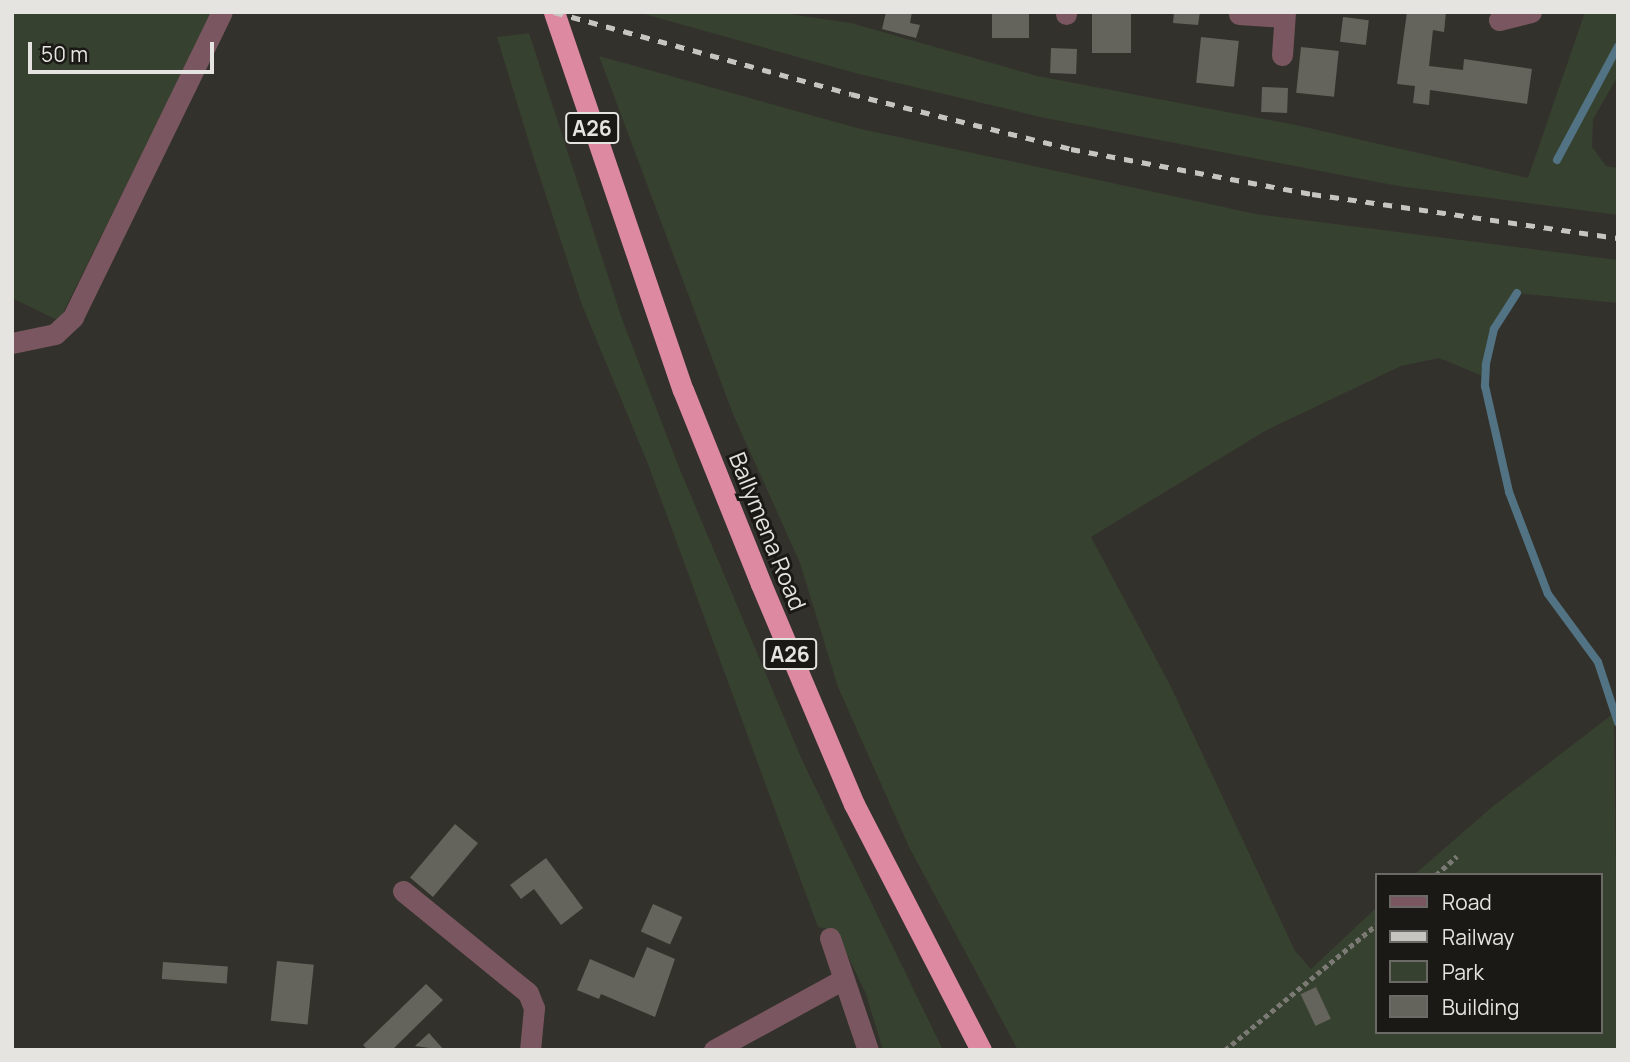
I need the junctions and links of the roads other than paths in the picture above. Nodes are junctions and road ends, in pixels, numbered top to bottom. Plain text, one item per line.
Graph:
1 (222, 12) edge
2 (554, 12) edge
3 (1531, 12) edge
4 (1239, 14) dead end
5 (1285, 15) edge
6 (1499, 20) dead end
7 (1282, 55) dead end
8 (12, 343) edge
9 (403, 891) dead end
10 (830, 938) dead end
11 (842, 980) junction
12 (530, 1050) edge
13 (714, 1050) edge
14 (868, 1050) edge
15 (981, 1050) edge

1 - 8 street
2 - 15 highway, Ballymena Road / A26
3 - 6 street
4 - 5 street
5 - 7 street
9 - 12 street
10 - 11 street
11 - 13 street
11 - 14 street

